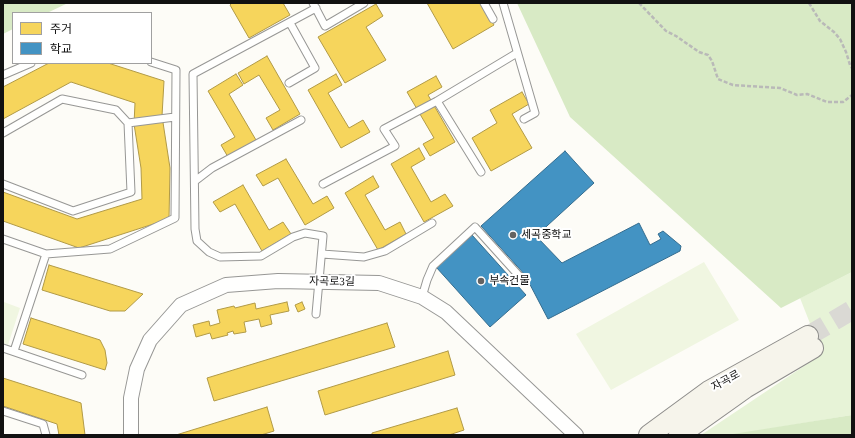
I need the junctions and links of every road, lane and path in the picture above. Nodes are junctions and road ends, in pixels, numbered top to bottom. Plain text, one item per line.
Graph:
1 (364, 3) edge
2 (484, 3) edge
3 (503, 3) edge
4 (639, 3) edge
5 (809, 3) edge
6 (314, 5) edge
7 (493, 19) dead end
8 (290, 22) junction
9 (517, 53) junction
10 (152, 62) edge
11 (29, 64) edge
12 (852, 68) edge
13 (3, 75) edge
14 (289, 83) dead end
15 (852, 95) edge
16 (437, 101) junction
17 (175, 117) junction
18 (524, 119) dead end
19 (301, 120) dead end
20 (128, 123) junction
21 (3, 133) edge
22 (481, 172) dead end
23 (195, 181) junction
24 (3, 184) edge
25 (323, 184) dead end
26 (432, 223) dead end
27 (3, 239) edge
28 (46, 254) junction
29 (322, 254) junction
30 (521, 278) dead end
31 (319, 282) junction
32 (422, 297) junction
33 (316, 314) dead end
34 (3, 348) edge
35 (14, 351) junction
36 (82, 375) dead end
37 (3, 411) edge
38 (46, 435) edge
39 (131, 435) edge
40 (576, 435) edge
41 (649, 435) edge
42 (678, 435) edge

1 - 6 lane
2 - 7 lane
3 - 9 lane
4 - 15 path
5 - 12 path
6 - 8 lane
8 - 14 lane
8 - 23 lane
9 - 16 lane
9 - 18 lane
10 - 17 lane
11 - 13 lane
16 - 22 lane
16 - 25 lane
17 - 20 lane
17 - 28 lane
19 - 23 lane
20 - 21 lane
20 - 24 lane
23 - 29 lane
26 - 29 lane
27 - 28 lane
28 - 35 lane
29 - 31 lane
30 - 32 lane
31 - 32 street, 자곡로3길
31 - 33 lane
31 - 39 street, 자곡로3길
32 - 40 street, 자곡로3길
34 - 35 lane
35 - 36 lane
37 - 38 lane
41 - 42 main road, 자곡로

